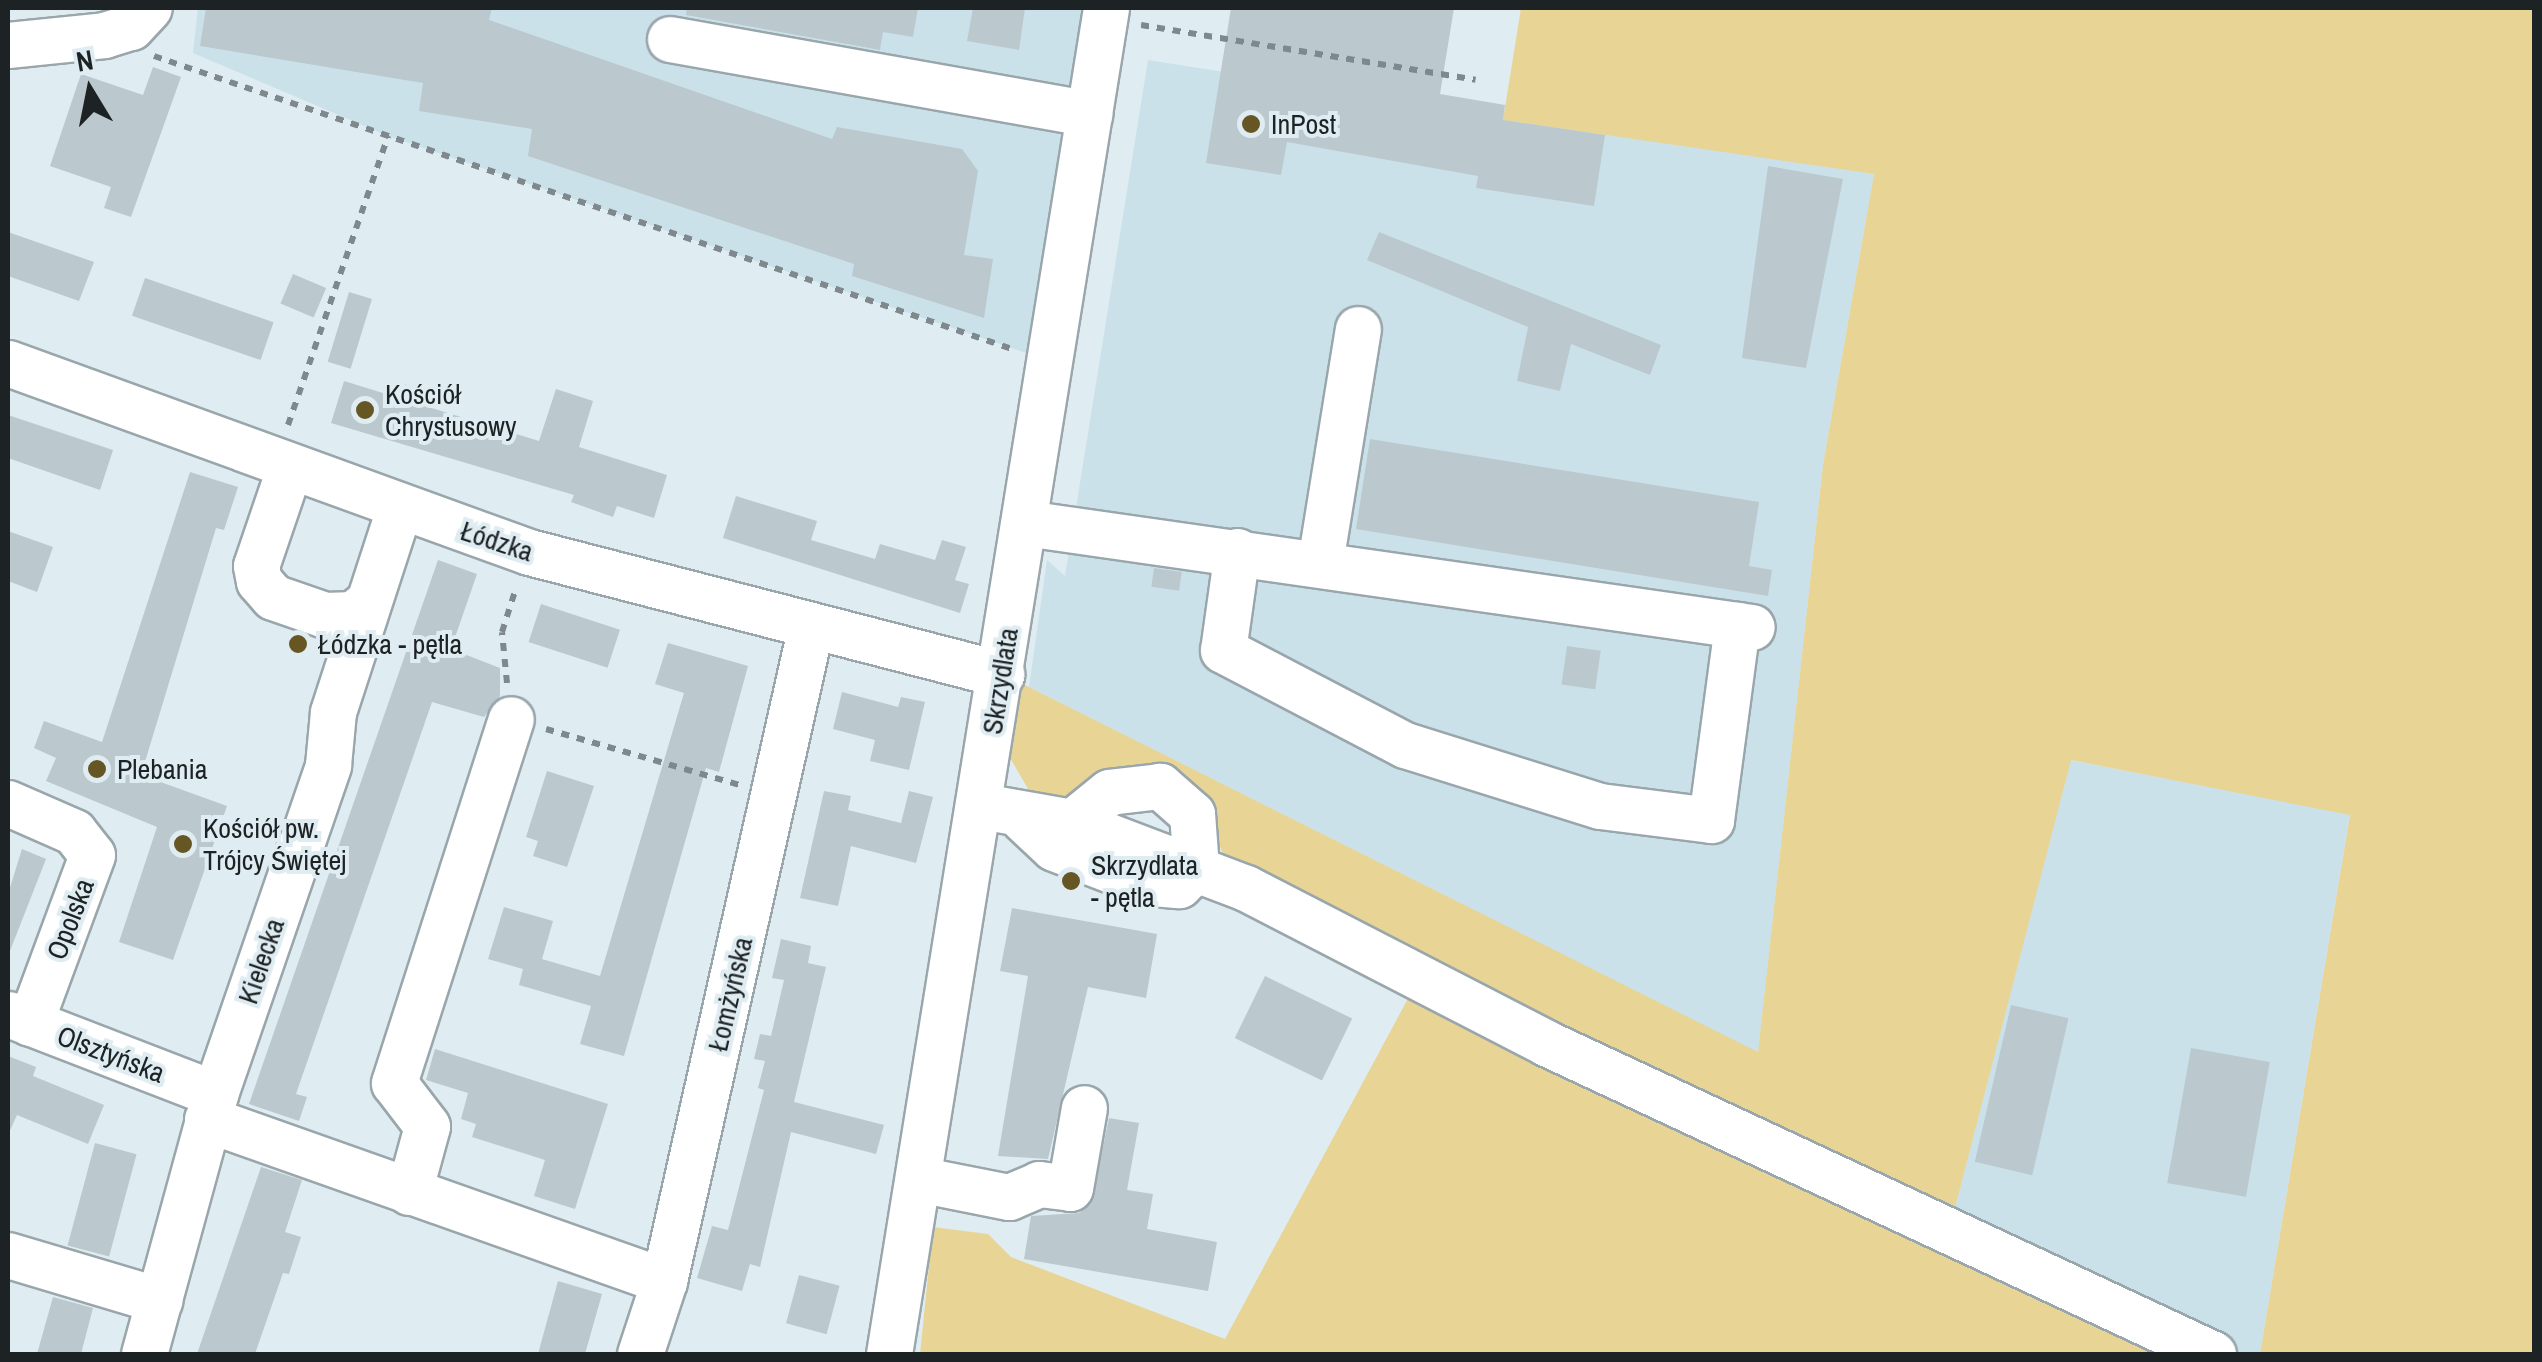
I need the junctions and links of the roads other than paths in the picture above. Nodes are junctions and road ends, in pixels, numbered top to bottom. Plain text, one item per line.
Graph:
1 (1105, 13) edge
2 (144, 29) edge
3 (670, 39) dead end
4 (8, 46) edge
5 (1089, 114) junction
6 (1358, 329) dead end
7 (8, 363) edge
8 (281, 466) junction
9 (399, 509) junction
10 (1024, 523) junction
11 (1237, 551) junction
12 (1320, 563) junction
13 (368, 602) junction
14 (810, 630) junction
15 (1001, 674) junction
16 (511, 718) road end
17 (8, 803) edge
18 (1000, 810) junction
19 (1072, 822) junction
20 (1196, 868) junction
21 (19, 1018) edge
22 (211, 1106) junction
23 (1084, 1108) dead end
24 (918, 1179) junction
25 (409, 1192) junction
26 (8, 1255) edge
27 (664, 1281) junction
28 (159, 1300) junction
29 (144, 1354) edge
30 (640, 1354) edge
31 (889, 1354) edge
32 (2212, 1354) edge

1 - 5 street, Skrzydlata
2 - 4 street
3 - 5 street
5 - 10 street, Skrzydlata
6 - 12 street
7 - 8 street, Łódzka
8 - 9 street, Łódzka
8 - 13 street
9 - 13 street, Kielecka
9 - 14 street, Łódzka
10 - 11 street
10 - 15 street, Skrzydlata
11 - 12 street
11 - 12 street
13 - 22 street, Kielecka
14 - 15 street, Łódzka
14 - 27 street, Łomżyńska
15 - 18 street, Skrzydlata
16 - 25 street
17 - 21 street, Opolska
18 - 19 street
18 - 20 street
18 - 24 street, Skrzydlata
19 - 20 street
19 - 20 street
20 - 32 street
21 - 22 street, Olsztyńska
22 - 25 street, Olsztyńska
22 - 28 street, Kielecka
23 - 24 street
24 - 31 street, Skrzydlata
25 - 27 street, Olsztyńska
26 - 28 street
27 - 30 street, Łomżyńska
28 - 29 street, Kielecka

